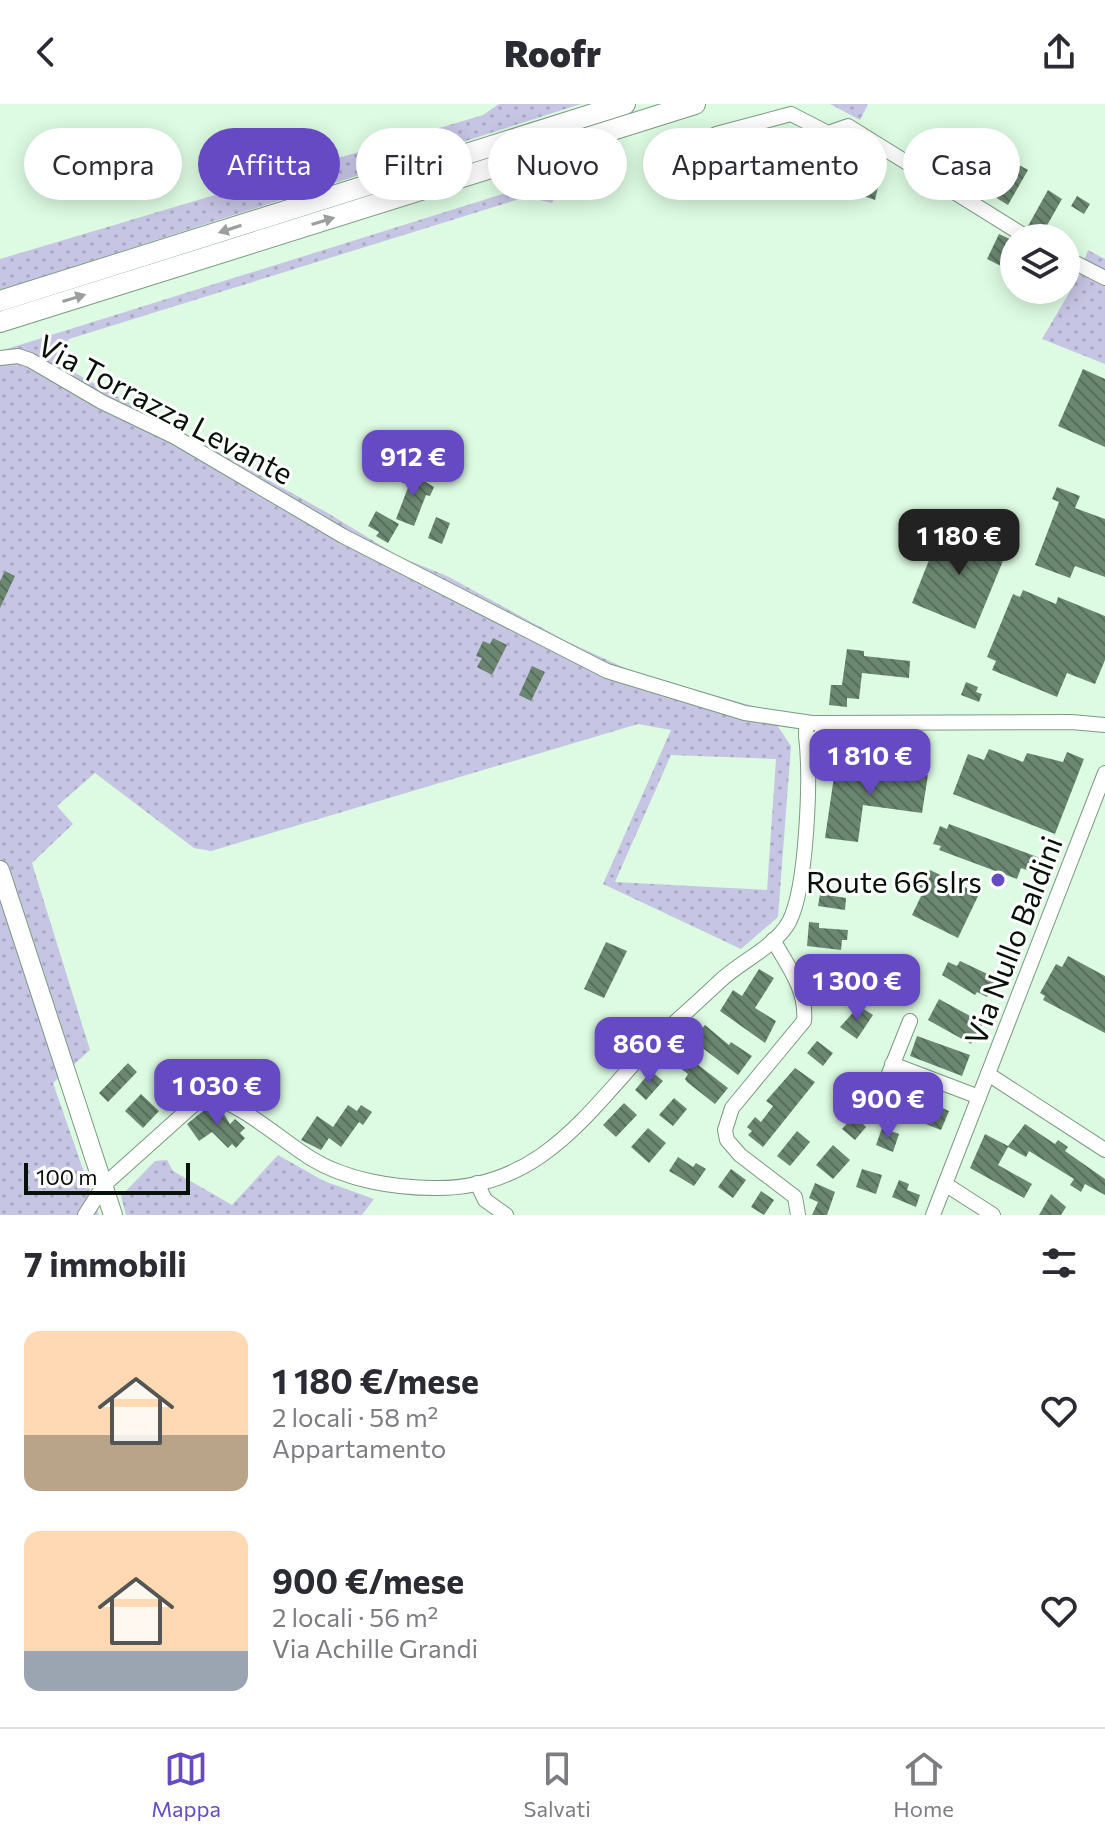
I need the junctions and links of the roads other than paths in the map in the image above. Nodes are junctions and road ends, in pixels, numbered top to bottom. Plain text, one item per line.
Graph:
1 (625, 104) edge
2 (695, 104) edge
3 (738, 128) edge
4 (818, 128) edge
5 (887, 150) edge
6 (1006, 224) edge
7 (1080, 265) edge
8 (1105, 278) edge
9 (0, 301) edge
10 (0, 322) edge
11 (0, 358) edge
12 (1105, 725) edge
13 (813, 731) junction
14 (1105, 773) edge
15 (1, 874) edge
16 (773, 940) junction
17 (910, 1021) dead end
18 (892, 1064) junction
19 (988, 1074) junction
20 (979, 1097) junction
21 (872, 1116) dead end
22 (1105, 1150) edge
23 (477, 1183) junction
24 (945, 1184) junction
25 (104, 1185) junction
26 (85, 1215) edge
27 (113, 1215) edge
28 (506, 1215) edge
29 (798, 1215) edge
30 (933, 1215) edge
31 (993, 1215) edge

1 -> 9 highway
10 -> 2 highway
3 - 4 street
5 - 6 street
7 - 8 street
11 - 13 street, Via Torrazza Levante
12 - 13 street
13 - 16 street
14 - 19 street, Via Nullo Baldini
15 - 25 main road
16 - 23 street
16 - 29 street
17 - 18 street
18 - 20 street
18 - 21 street
19 - 20 street, Via Nullo Baldini
19 - 22 street
20 - 24 street, Via Nullo Baldini
23 - 25 street
23 - 28 street
24 - 30 street, Via Nullo Baldini
24 - 31 street
25 - 26 street
25 - 27 main road

